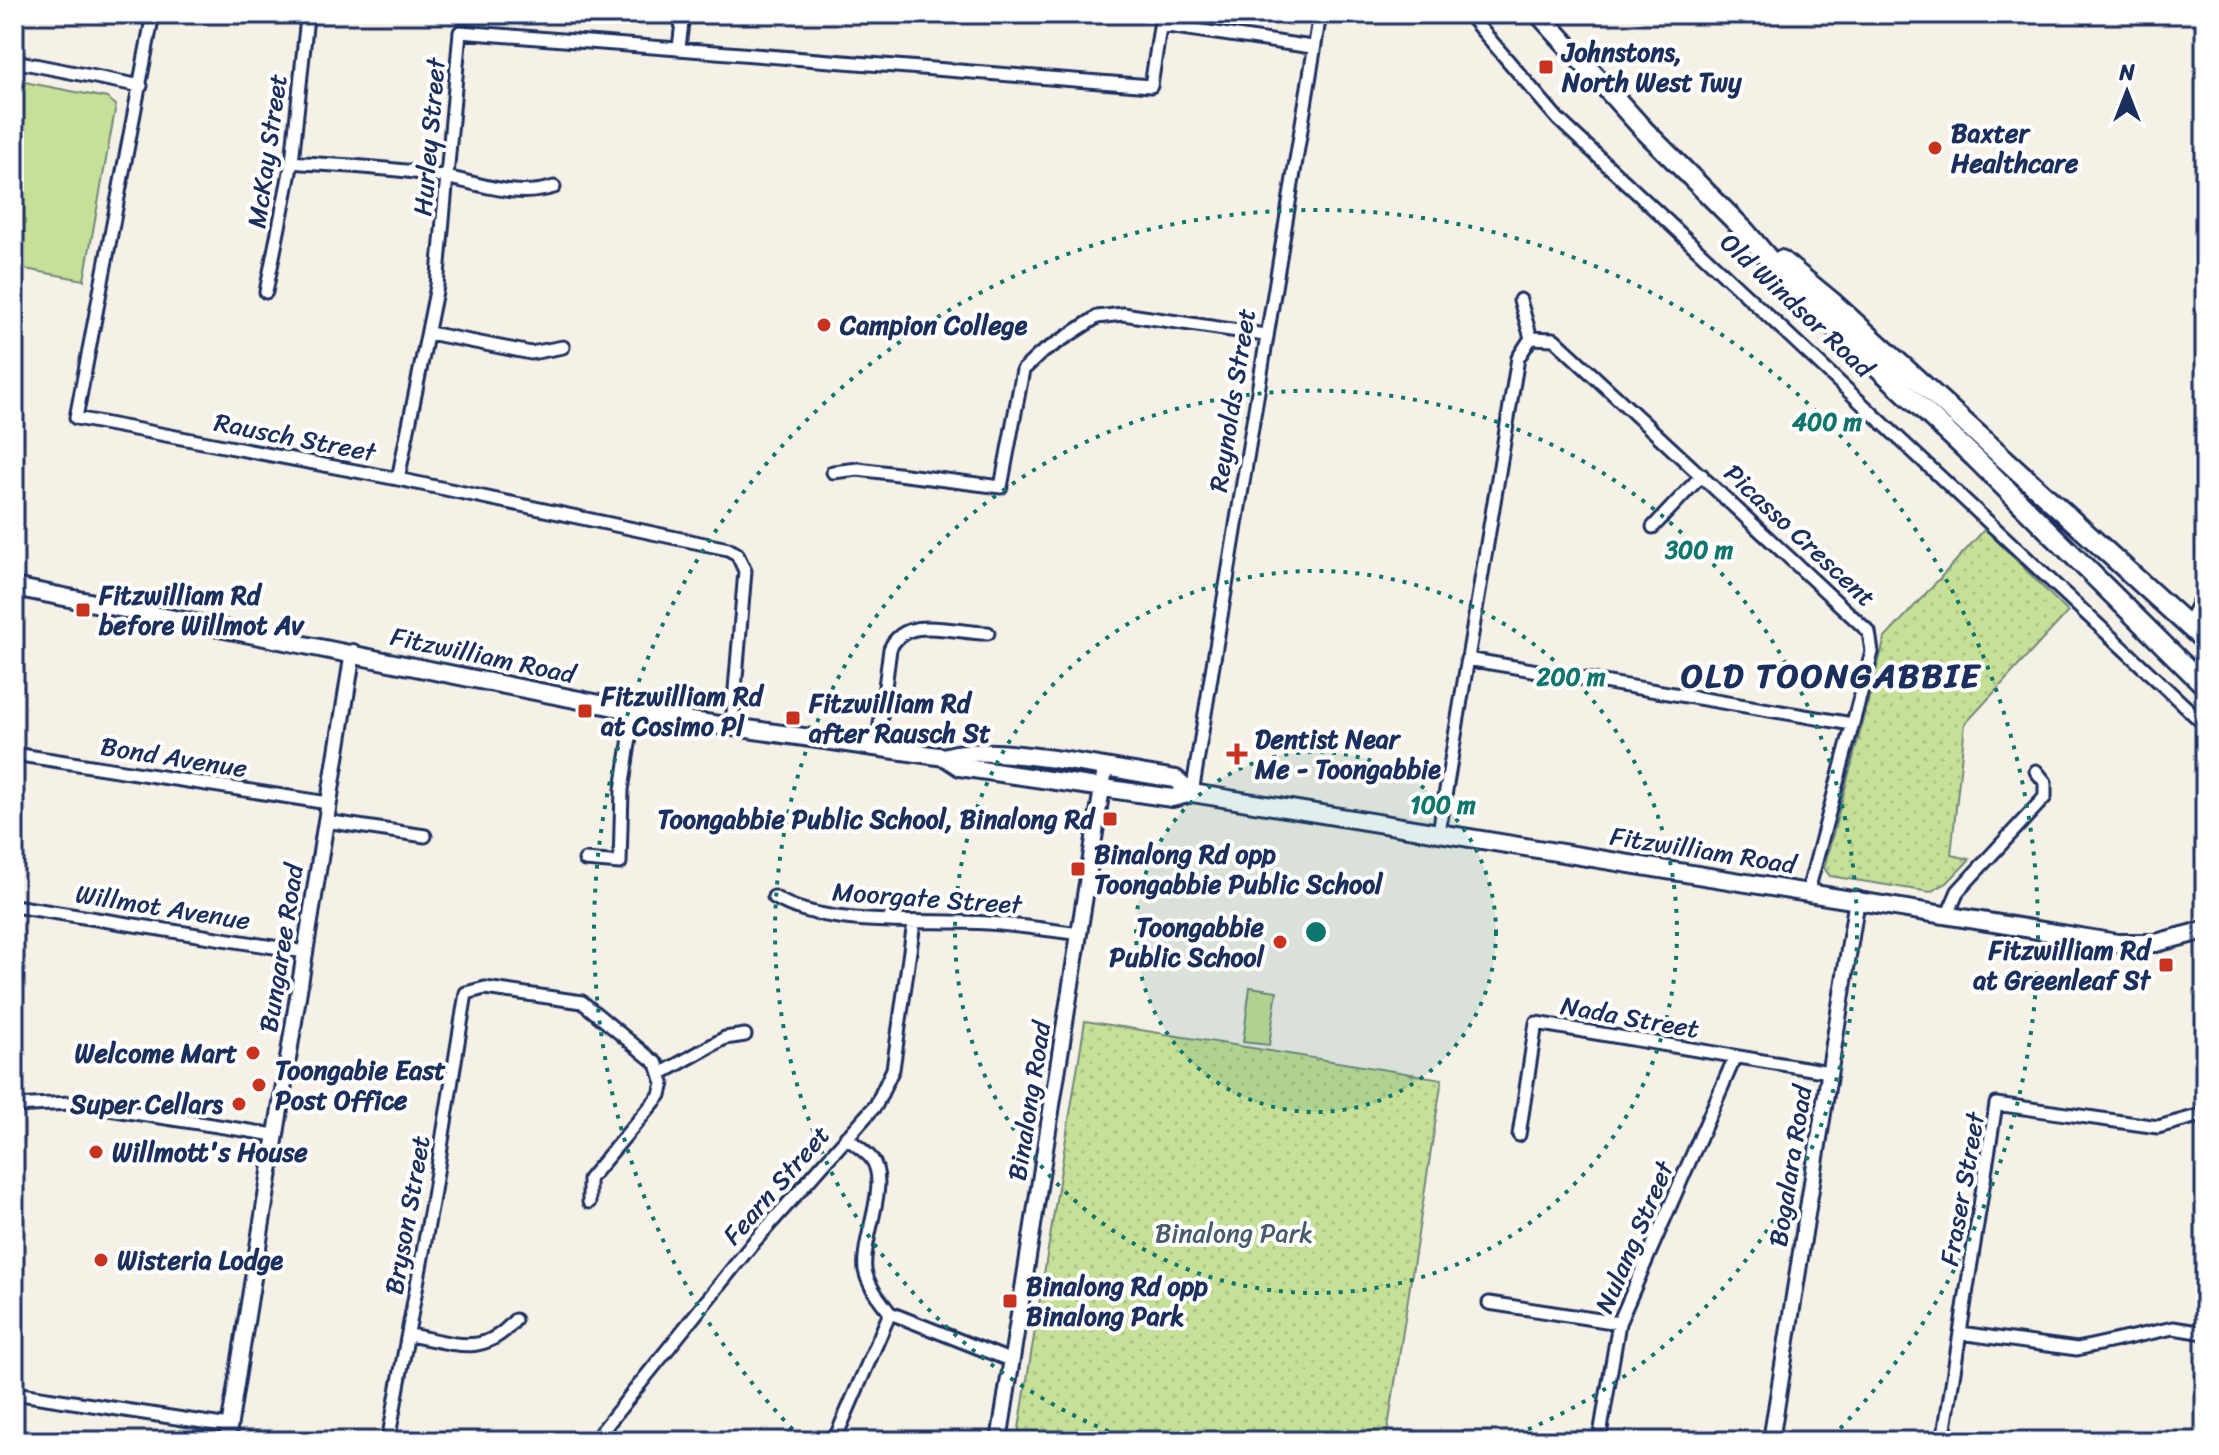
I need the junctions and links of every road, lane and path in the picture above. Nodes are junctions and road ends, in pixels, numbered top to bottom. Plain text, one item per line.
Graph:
1 (153, 14) edge
2 (683, 14) edge
3 (1320, 14) edge
4 (1468, 14) edge
5 (1539, 14) edge
6 (307, 17) dead end
7 (1162, 20) edge
8 (1312, 47) junction
9 (679, 48) junction
10 (14, 61) edge
11 (141, 86) junction
12 (292, 162) junction
13 (449, 179) junction
14 (554, 187) dead end
15 (1745, 231) junction
16 (266, 292) dead end
17 (1520, 300) dead end
18 (429, 333) junction
19 (1265, 335) junction
20 (1531, 338) junction
21 (563, 347) dead end
22 (833, 472) dead end
23 (1702, 475) junction
24 (398, 479) junction
25 (1653, 527) dead end
26 (14, 587) edge
27 (2205, 594) edge
28 (2188, 626) junction
29 (988, 633) dead end
30 (2205, 641) edge
31 (2168, 651) junction
32 (353, 652) junction
33 (1467, 659) junction
34 (2205, 686) edge
35 (634, 711) junction
36 (1852, 724) junction
37 (732, 725) junction
38 (2205, 725) edge
39 (877, 747) junction
40 (14, 754) edge
41 (945, 757) junction
42 (1105, 769) junction
43 (2036, 771) dead end
44 (1102, 788) junction
45 (1192, 793) junction
46 (328, 803) junction
47 (325, 821) junction
48 (1439, 832) junction
49 (425, 836) dead end
50 (585, 860) dead end
51 (1808, 891) junction
52 (774, 897) dead end
53 (1857, 899) junction
54 (14, 906) edge
55 (1948, 914) junction
56 (914, 923) junction
57 (2205, 930) edge
58 (1080, 934) junction
59 (305, 952) junction
60 (745, 1035) dead end
61 (1735, 1057) junction
62 (1829, 1072) junction
63 (662, 1073) junction
64 (14, 1106) edge
65 (2205, 1114) edge
66 (275, 1135) junction
67 (1519, 1135) dead end
68 (846, 1137) junction
69 (589, 1202) dead end
70 (1489, 1303) dead end
71 (890, 1313) junction
72 (515, 1320) dead end
73 (1619, 1323) junction
74 (1960, 1333) junction
75 (2205, 1333) edge
76 (408, 1335) junction
77 (1012, 1361) junction
78 (14, 1393) edge
79 (228, 1434) edge
80 (388, 1441) edge
81 (594, 1441) edge
82 (834, 1441) edge
83 (999, 1441) edge
84 (1599, 1441) edge
85 (1771, 1441) edge
86 (1943, 1441) edge

1 - 11 street, Rausch Street
2 - 9 street
3 - 8 street, Reynolds Street
4 - 38 street, Old Windsor Road
5 - 15 highway, Old Windsor Road
6 - 12 street, McKay Street
7 - 8 street
7 - 9 street, Hurley Street
8 - 19 street, Reynolds Street
9 - 13 street, Hurley Street
10 - 11 street
11 - 24 street, Rausch Street
12 - 13 street
12 - 16 street, McKay Street
13 - 14 street
13 - 18 street, Hurley Street
15 - 28 highway, Old Windsor Road
15 - 31 highway, Old Windsor Road
17 - 20 street
18 - 21 street
18 - 24 street, Hurley Street
19 - 22 street
19 - 45 street, Reynolds Street
20 - 23 street, Picasso Crescent
20 - 33 street
23 - 25 street
23 - 36 street, Picasso Crescent
24 - 37 street, Rausch Street
26 - 32 main road, Fitzwilliam Road
27 - 28 street
28 - 30 highway, Old Windsor Road
28 - 31 highway
29 - 39 street
31 - 34 highway, Old Windsor Road
32 - 35 main road, Fitzwilliam Road
32 - 46 street, Bungaree Road
33 - 36 street
33 - 48 street
35 - 37 main road, Fitzwilliam Road
35 - 50 street
36 - 51 street, Picasso Crescent
37 - 39 main road, Fitzwilliam Road
39 - 41 main road, Fitzwilliam Road
40 - 46 street, Bond Avenue
41 - 42 main road, Fitzwilliam Road
41 - 44 main road, Fitzwilliam Road
42 - 44 street, Binalong Road
42 - 45 main road, Fitzwilliam Road
43 - 55 street
44 - 45 main road, Fitzwilliam Road
44 - 58 street, Binalong Road
45 - 48 main road, Fitzwilliam Road
46 - 47 street, Bungaree Road
47 - 49 street
47 - 59 street, Bungaree Road
48 - 51 main road, Fitzwilliam Road
51 - 53 main road, Fitzwilliam Road
52 - 56 street, Moorgate Street
53 - 55 main road, Fitzwilliam Road
53 - 62 street, Bogalara Road
54 - 59 street, Willmot Avenue
55 - 57 main road, Fitzwilliam Road
56 - 58 street, Moorgate Street
56 - 68 street, Fearn Street
58 - 77 street, Binalong Road
59 - 66 street, Bungaree Road
60 - 63 street
61 - 62 street, Nada Street
61 - 67 street, Nada Street
61 - 73 street, Nulang Street
62 - 85 street, Bogalara Road
63 - 69 street
63 - 76 street, Bryson Street
64 - 66 street
65 - 74 street, Fraser Street
66 - 79 street, Bungaree Road
68 - 71 street
68 - 81 street, Fearn Street
70 - 73 street
71 - 77 street
71 - 82 street
72 - 76 street
73 - 84 street, Nulang Street
74 - 75 street
74 - 86 street, Fraser Street
76 - 80 street, Bryson Street
77 - 83 street, Binalong Road
78 - 79 street

